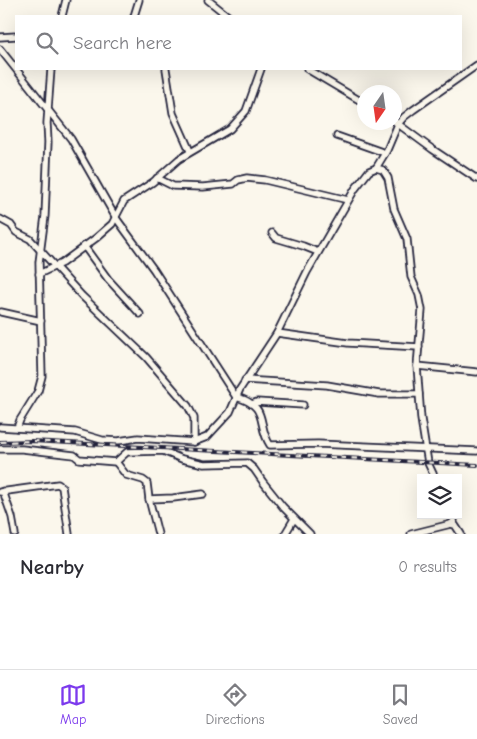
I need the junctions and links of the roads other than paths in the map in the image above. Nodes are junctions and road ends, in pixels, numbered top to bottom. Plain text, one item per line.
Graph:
1 (66, 0) edge
2 (139, 0) edge
3 (208, 0) edge
4 (62, 15) edge
5 (134, 15) edge
6 (227, 15) edge
7 (15, 36) edge
8 (0, 38) edge
9 (0, 49) edge
10 (477, 65) edge
11 (15, 67) edge
12 (17, 70) edge
13 (51, 70) edge
14 (166, 70) edge
15 (261, 70) edge
16 (310, 70) edge
17 (357, 99) edge
18 (48, 108) junction
19 (402, 118) edge
20 (402, 127) edge
21 (394, 130) edge
22 (336, 136) dead end
23 (190, 152) junction
24 (386, 153) junction
25 (376, 168) junction
26 (157, 178) junction
27 (477, 179) edge
28 (348, 200) junction
29 (116, 218) junction
30 (0, 219) edge
31 (272, 233) dead end
32 (84, 246) junction
33 (41, 249) junction
34 (318, 252) junction
35 (56, 266) junction
36 (39, 274) junction
37 (1, 312) edge
38 (140, 314) dead end
39 (41, 321) junction
40 (276, 333) junction
41 (420, 347) junction
42 (417, 366) junction
43 (477, 372) edge
44 (245, 380) junction
45 (419, 394) junction
46 (236, 397) junction
47 (252, 404) junction
48 (303, 405) dead end
49 (0, 427) edge
50 (17, 428) junction
51 (194, 442) junction
52 (425, 448) junction
53 (0, 449) edge
54 (477, 451) edge
55 (116, 462) junction
56 (433, 474) edge
57 (2, 492) edge
58 (203, 494) dead end
59 (149, 498) junction
60 (294, 519) junction
61 (454, 519) edge
62 (451, 524) junction
63 (15, 534) edge
64 (70, 534) edge
65 (158, 534) edge
66 (285, 534) edge
67 (310, 534) edge
68 (411, 534) edge
69 (461, 534) edge

1 - 4 street
2 - 5 street
3 - 6 street
7 - 8 street
9 - 11 street
10 - 19 street
12 - 18 street
13 - 18 street
14 - 23 street
15 - 23 street
16 - 17 street
18 - 29 street
18 - 33 street
20 - 27 street
21 - 24 street
22 - 24 street
23 - 26 street
24 - 25 street
25 - 28 street
25 - 41 street
26 - 28 street
26 - 29 street
28 - 34 street
29 - 32 street
29 - 46 street
30 - 33 street
31 - 34 street
32 - 35 street
32 - 38 street
33 - 35 street
33 - 36 street
34 - 40 street
35 - 36 street
35 - 51 street
36 - 39 street
37 - 39 street
39 - 50 street
40 - 41 street
40 - 44 street
41 - 42 street
42 - 43 street
42 - 45 street
44 - 45 street
44 - 46 street
45 - 52 street
46 - 47 street
46 - 51 street
47 - 48 street
47 - 52 street
49 - 50 street
50 - 51 street
52 - 54 street
52 - 56 street
53 - 55 street
55 - 59 street
55 - 60 street
57 - 63 street
57 - 64 street
58 - 59 street
59 - 65 street
60 - 66 street
60 - 67 street
61 - 62 street
62 - 68 street
62 - 69 street

